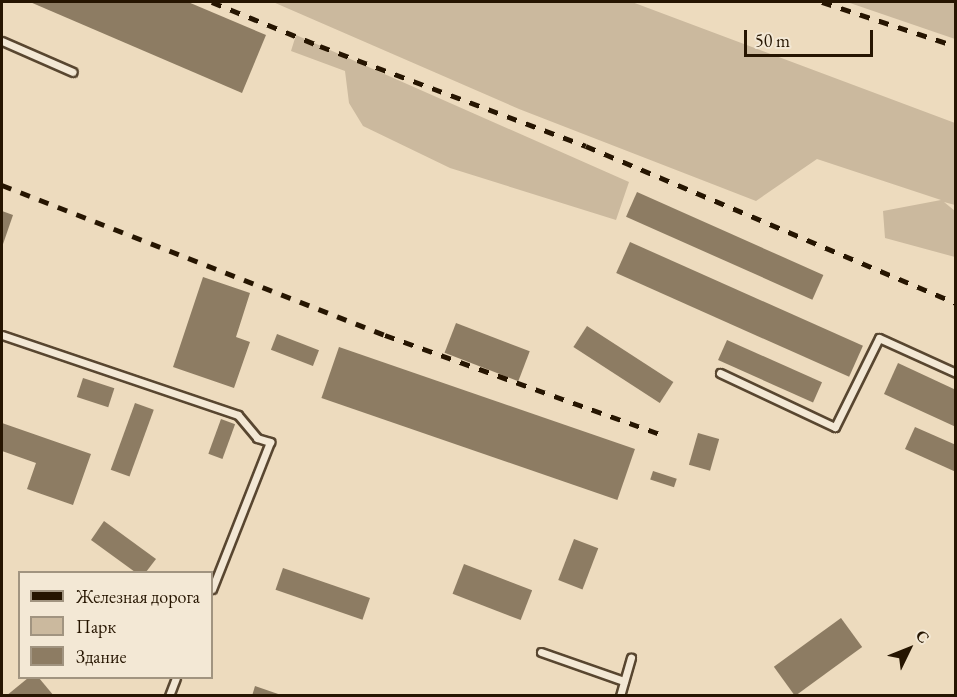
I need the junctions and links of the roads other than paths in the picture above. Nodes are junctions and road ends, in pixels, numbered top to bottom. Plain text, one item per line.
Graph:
1 (2, 41) edge
2 (73, 72) dead end
3 (2, 335) edge
4 (956, 373) edge
5 (720, 374) dead end
6 (213, 586) edge
7 (541, 652) dead end
8 (632, 658) dead end
9 (176, 679) edge
10 (624, 681) junction
11 (169, 696) edge
12 (620, 696) edge

1 - 2 lane
3 - 6 lane
4 - 5 lane
7 - 10 lane
8 - 10 lane
9 - 11 lane
10 - 12 lane

